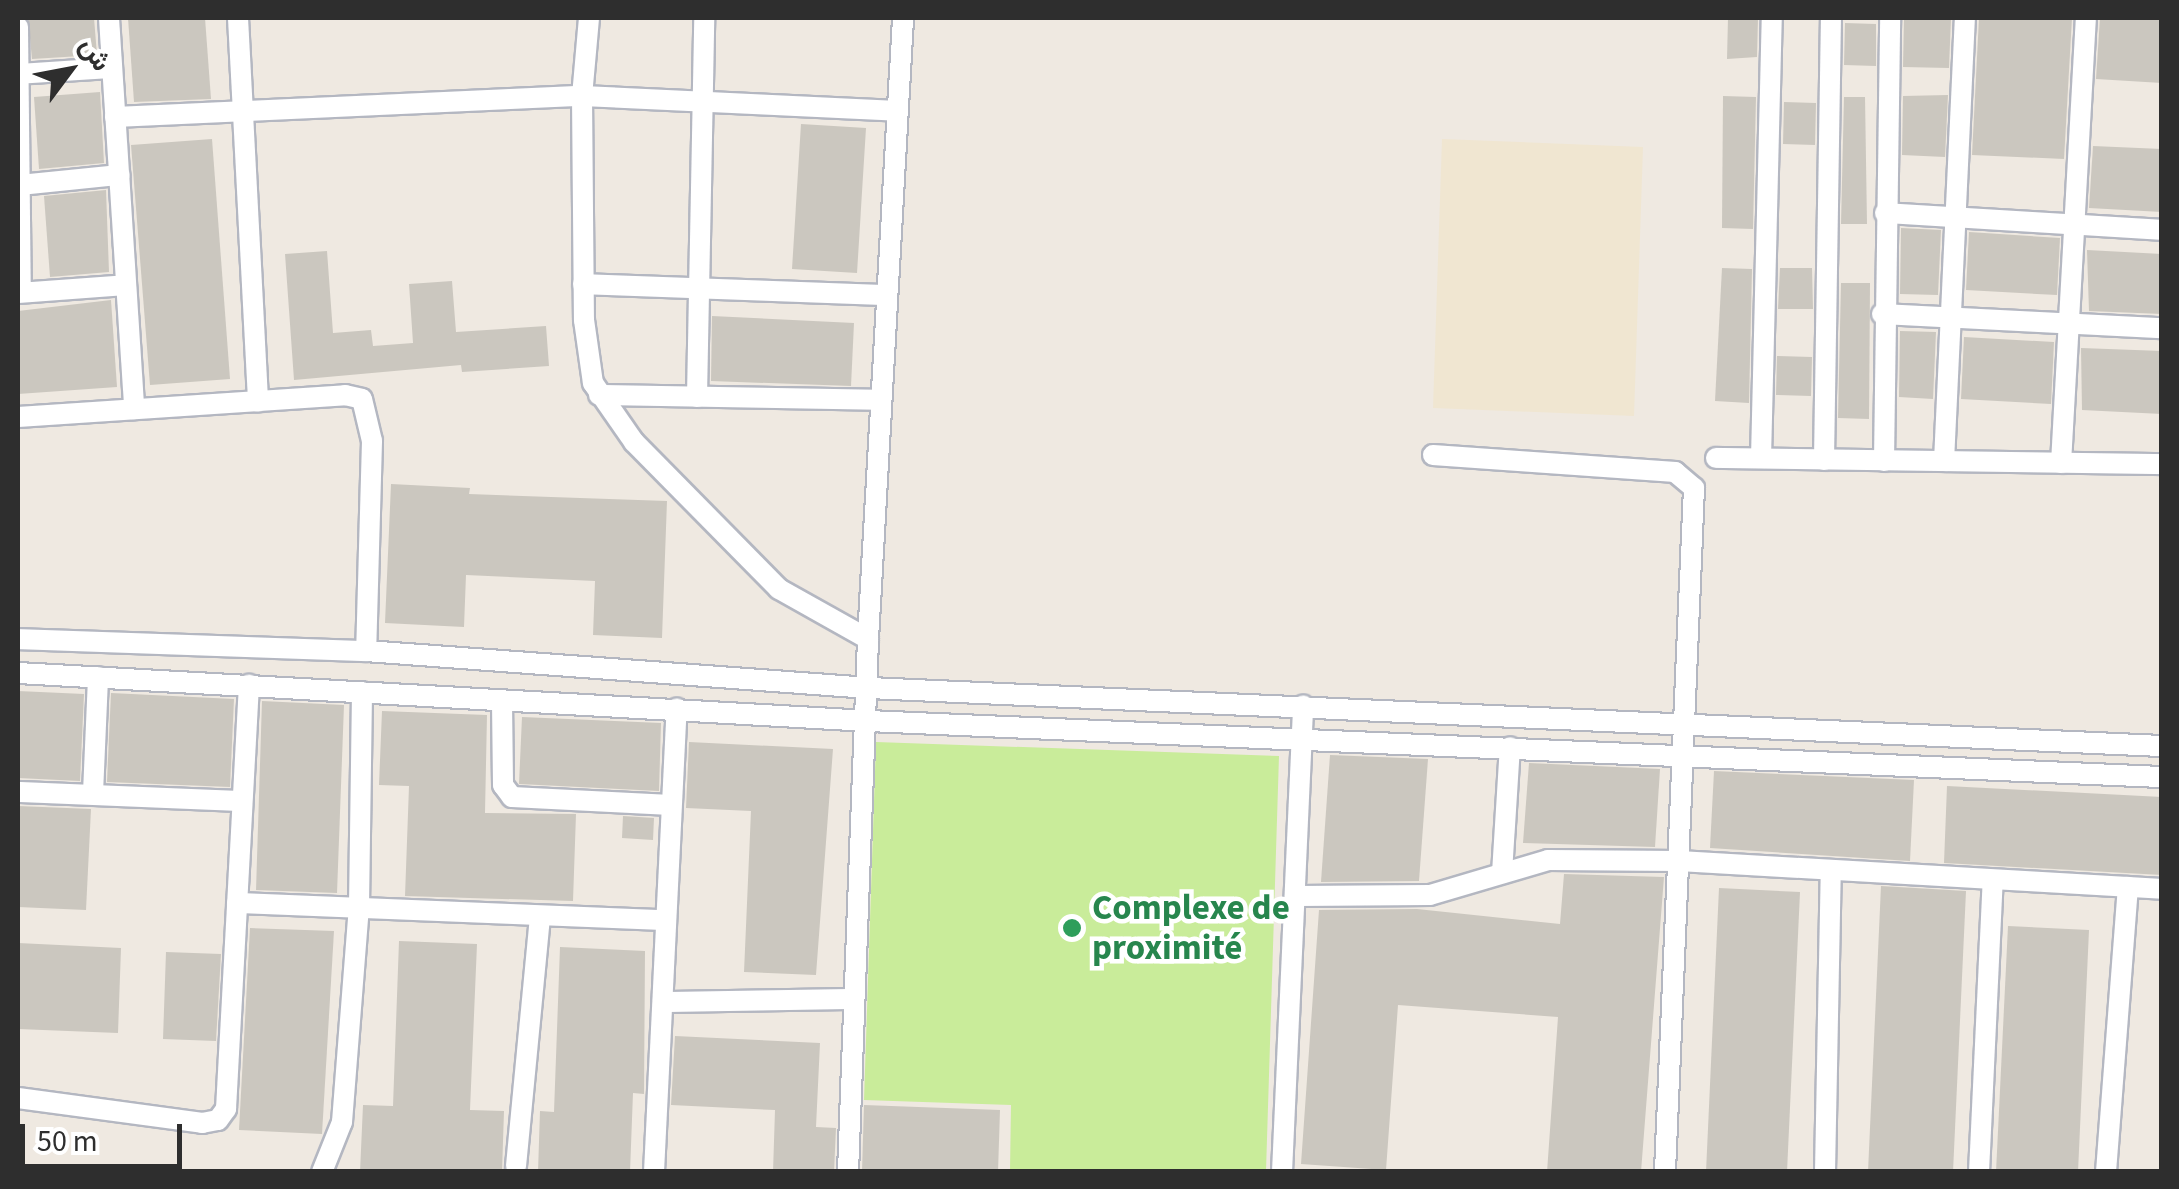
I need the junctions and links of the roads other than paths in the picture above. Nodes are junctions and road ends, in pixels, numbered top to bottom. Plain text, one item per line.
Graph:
1 (109, 18) edge
2 (238, 18) edge
3 (589, 18) edge
4 (704, 18) edge
5 (903, 18) edge
6 (1772, 18) edge
7 (1831, 18) edge
8 (1890, 18) edge
9 (1966, 18) edge
10 (2086, 18) edge
11 (18, 26) edge
12 (112, 68) junction
13 (18, 74) edge
14 (582, 96) junction
15 (704, 102) junction
16 (243, 109) junction
17 (898, 111) junction
18 (116, 118) junction
19 (119, 175) junction
20 (20, 185) junction
21 (1885, 213) junction
22 (1957, 218) junction
23 (2076, 226) junction
24 (2162, 230) edge
25 (584, 284) junction
26 (126, 285) junction
27 (696, 290) junction
28 (19, 292) edge
29 (887, 295) junction
30 (1882, 314) junction
31 (1953, 314) junction
32 (2070, 324) junction
33 (2162, 328) edge
34 (599, 395) junction
35 (697, 398) junction
36 (258, 400) junction
37 (881, 400) junction
38 (134, 409) junction
39 (18, 416) edge
40 (1434, 454) dead end
41 (1716, 458) dead end
42 (1761, 458) junction
43 (1824, 460) junction
44 (1884, 461) junction
45 (1944, 461) junction
46 (2061, 463) junction
47 (2162, 464) edge
48 (18, 638) edge
49 (868, 639) junction
50 (366, 651) junction
51 (18, 673) edge
52 (98, 677) junction
53 (249, 686) junction
54 (868, 688) junction
55 (362, 692) junction
56 (502, 702) junction
57 (1302, 705) junction
58 (677, 709) junction
59 (868, 720) junction
60 (1684, 722) junction
61 (1301, 735) junction
62 (2162, 746) edge
63 (1510, 747) junction
64 (1684, 753) junction
65 (2162, 777) edge
66 (18, 792) edge
67 (93, 793) junction
68 (242, 802) junction
69 (671, 805) junction
70 (1679, 860) junction
71 (1832, 870) junction
72 (1502, 874) junction
73 (1993, 880) junction
74 (2128, 887) junction
75 (2162, 890) edge
76 (1298, 896) junction
77 (238, 903) junction
78 (359, 908) junction
79 (540, 916) junction
80 (666, 920) junction
81 (854, 999) junction
82 (663, 1002) junction
83 (18, 1098) edge
84 (516, 1166) dead end
85 (322, 1172) edge
86 (654, 1172) edge
87 (848, 1172) edge
88 (1282, 1172) edge
89 (1665, 1172) edge
90 (1825, 1172) edge
91 (1980, 1172) edge
92 (2106, 1172) edge

1 - 12 street
2 - 16 street
3 - 14 street
4 - 15 street
5 - 17 street
6 - 42 street
7 - 43 street
8 - 21 street
9 - 22 street
10 - 23 street
11 - 13 street
12 - 13 street
12 - 18 street
13 - 20 street
14 - 15 street
14 - 16 street
14 - 25 street
15 - 17 street
15 - 27 street
16 - 18 street
16 - 36 street
17 - 29 street
18 - 19 street
19 - 20 street
19 - 26 street
20 - 28 street
21 - 22 street
21 - 30 street
22 - 23 street
22 - 31 street
23 - 24 street
23 - 32 street
25 - 27 street
25 - 34 street
26 - 28 street
26 - 38 street
27 - 29 street
27 - 35 street
29 - 37 street
30 - 31 street
30 - 44 street
31 - 32 street
31 - 45 street
32 - 33 street
32 - 46 street
34 - 35 street
34 - 49 street
35 - 37 street
36 - 38 street
36 - 50 street
37 - 49 street
38 - 39 street
40 - 60 street
41 - 42 street
42 - 43 street
43 - 44 street
44 - 45 street
45 - 46 street
46 - 47 street
48 - 50 street
49 - 54 street
50 - 54 street
51 - 52 street
52 - 53 street
52 - 67 street
53 - 55 street
53 - 68 street
54 - 57 street
54 - 59 street
55 - 56 street
55 - 78 street
56 - 58 street
56 - 69 street
57 - 60 street
57 - 61 street
58 - 59 street
58 - 69 street
59 - 61 street
59 - 81 street
60 - 62 street
60 - 64 street
61 - 63 street
61 - 76 street
63 - 64 street
63 - 72 street
64 - 65 street
64 - 70 street
66 - 67 street
67 - 68 street
68 - 77 street
69 - 80 street
70 - 71 street
70 - 72 street
70 - 89 street
71 - 73 street
71 - 90 street
72 - 76 street
73 - 74 street
73 - 91 street
74 - 75 street
74 - 92 street
76 - 88 street
77 - 78 street
77 - 83 street
78 - 79 street
78 - 85 street
79 - 80 street
79 - 84 street
80 - 82 street
81 - 82 street
81 - 87 street
82 - 86 street

